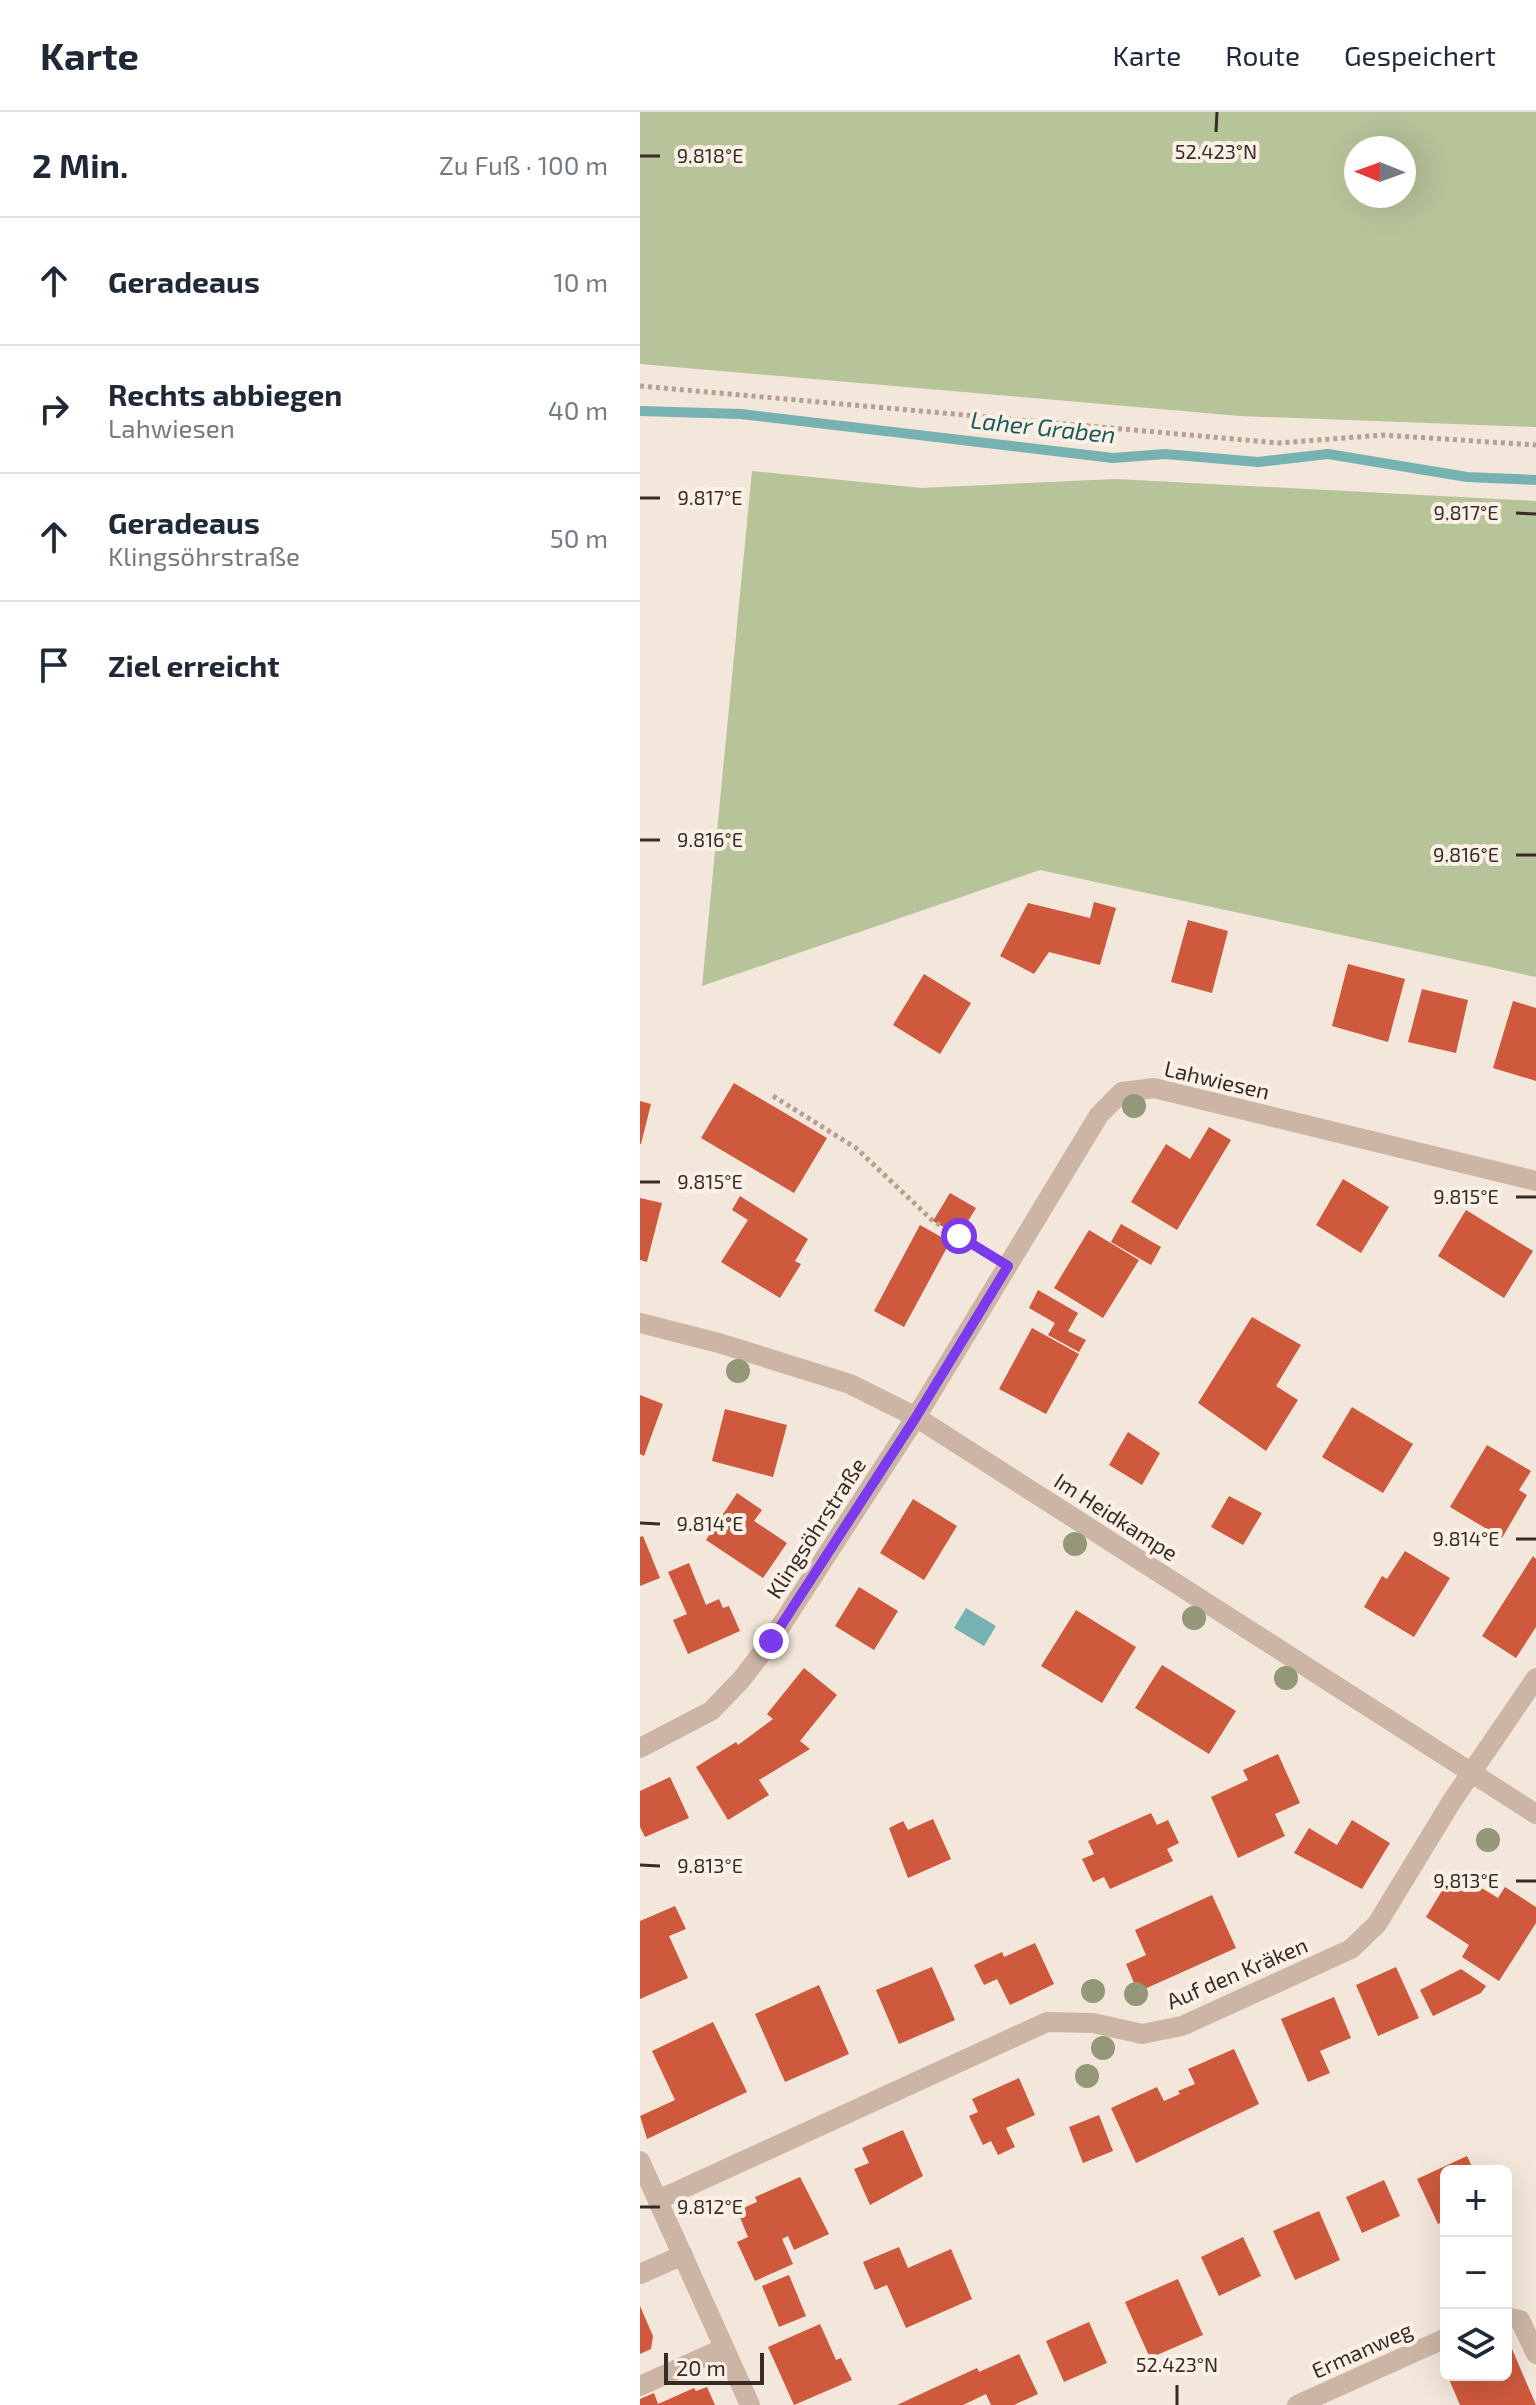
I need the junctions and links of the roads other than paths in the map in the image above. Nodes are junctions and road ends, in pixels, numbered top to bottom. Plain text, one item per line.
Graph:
1 (1536, 1181) edge
2 (640, 1323) edge
3 (916, 1417) junction
4 (1536, 1678) edge
5 (640, 1748) edge
6 (1473, 1774) junction
7 (1536, 1814) edge
8 (640, 2161) edge
9 (658, 2200) junction
10 (683, 2255) junction
11 (640, 2274) edge
12 (1512, 2318) edge
13 (1440, 2341) edge
14 (724, 2348) junction
15 (1536, 2354) edge
16 (640, 2386) edge
17 (750, 2405) edge
18 (1297, 2405) edge

1 - 3 street, Lahwiesen
2 - 3 street, Im Heidkampe
3 - 5 street, Klingsöhrstraße
3 - 6 street, Im Heidkampe
4 - 6 street, Auf den Kräken
6 - 7 street, Im Heidkampe
6 - 9 street, Auf den Kräken
8 - 9 street
9 - 10 street
10 - 11 street
10 - 14 street
12 - 15 street
13 - 18 street, Ermanweg
14 - 16 street
14 - 17 street

